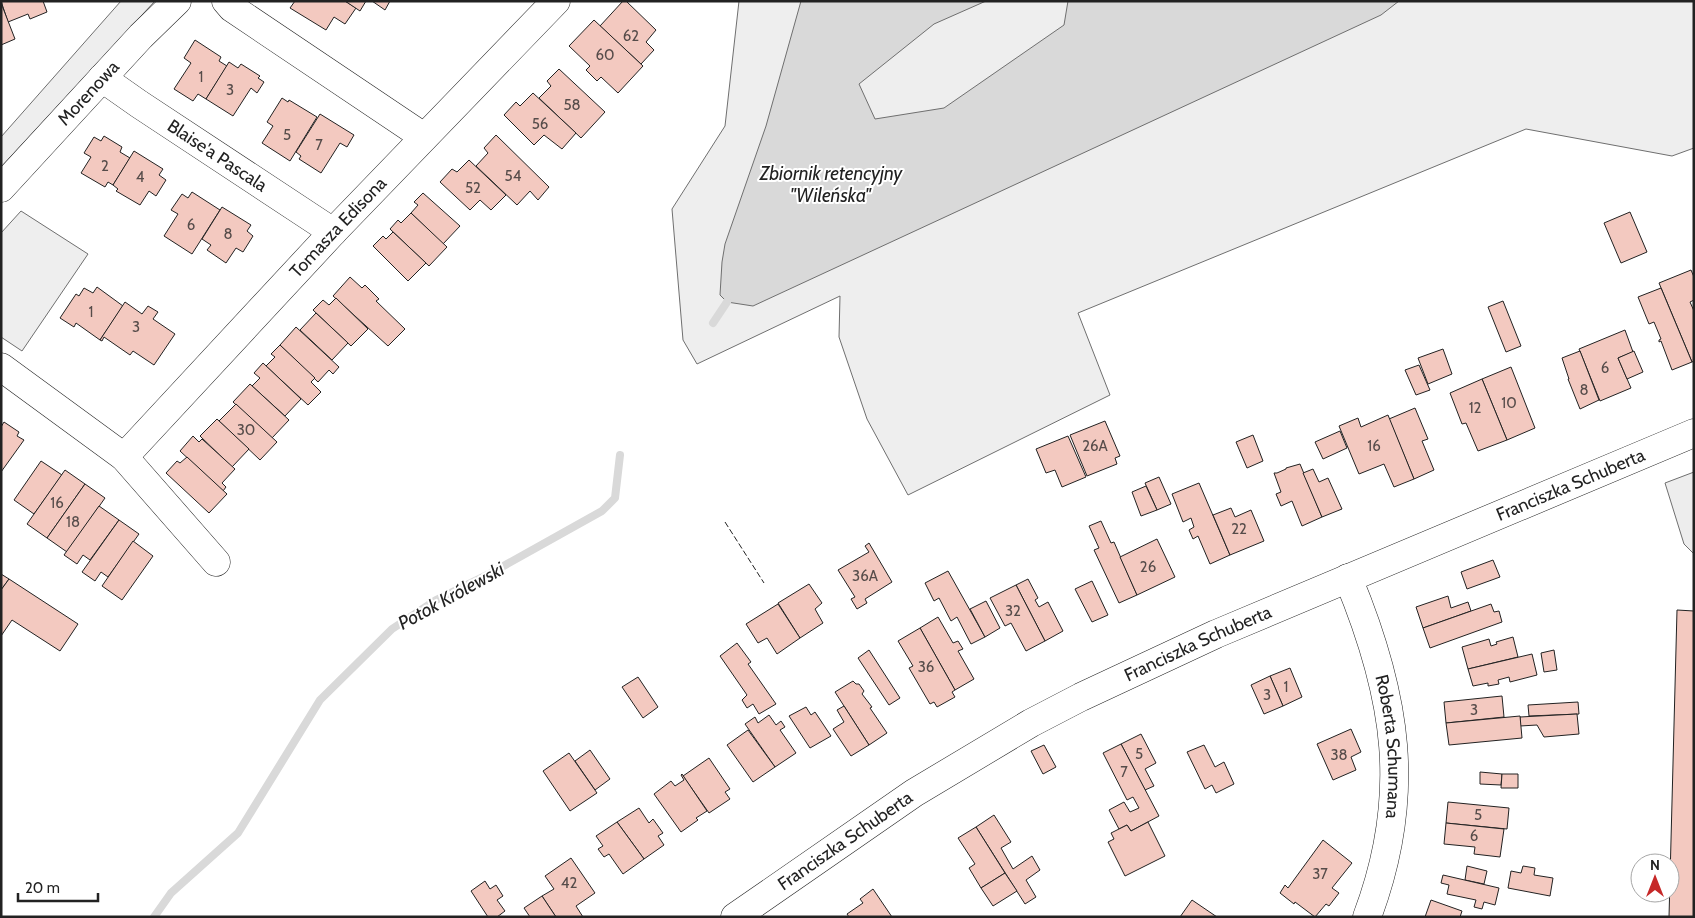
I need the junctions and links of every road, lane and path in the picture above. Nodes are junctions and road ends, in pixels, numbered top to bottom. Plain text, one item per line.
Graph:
1 (177, 1) edge
2 (226, 1) edge
3 (556, 1) edge
4 (102, 78) junction
5 (424, 137) junction
6 (1, 188) edge
7 (333, 232) junction
8 (1, 368) edge
9 (1694, 432) edge
10 (124, 457) junction
11 (216, 562) dead end
12 (1348, 578) junction
13 (735, 917) edge
14 (1367, 917) edge

1 - 4 street, Morenowa
2 - 5 street
3 - 5 street, Tomasza Edisona
4 - 6 street, Morenowa
4 - 7 street, Blaise'a Pascala
5 - 7 street, Tomasza Edisona
7 - 10 street, Tomasza Edisona
8 - 10 street
9 - 12 street, Franciszka Schuberta
10 - 11 street
12 - 13 street, Franciszka Schuberta
12 - 14 street, Roberta Schumana

